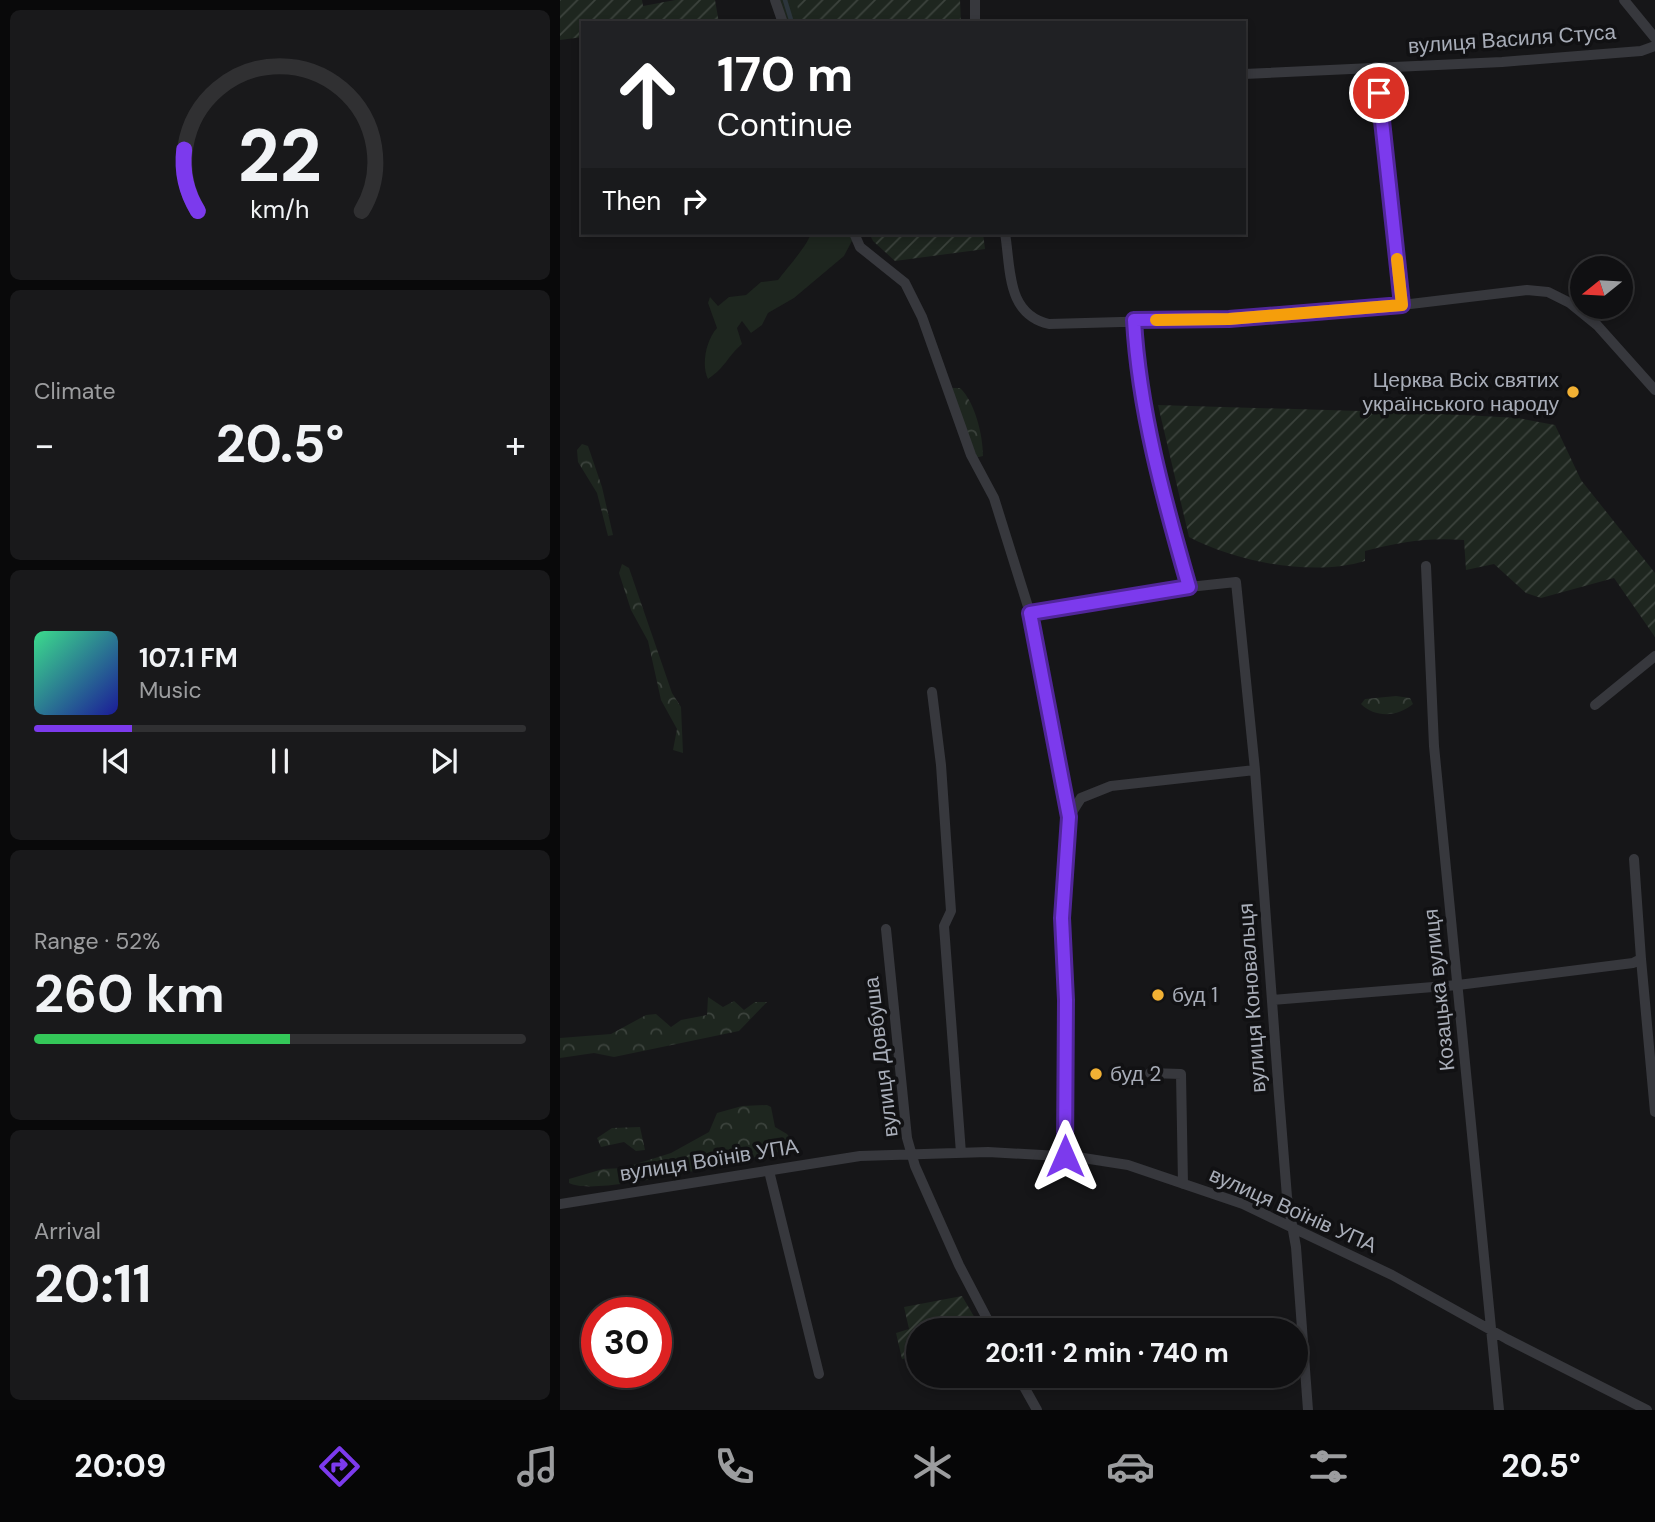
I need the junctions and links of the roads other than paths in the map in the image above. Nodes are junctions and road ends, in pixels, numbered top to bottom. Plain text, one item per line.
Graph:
1 (775, 0) edge
2 (975, 0) edge
3 (1624, 0) edge
4 (782, 21) edge
5 (975, 21) edge
6 (1655, 38) edge
7 (1655, 46) edge
8 (1376, 66) junction
9 (1246, 74) edge
10 (855, 235) edge
11 (1005, 235) edge
12 (1402, 305) junction
13 (1134, 320) junction
14 (1655, 390) edge
15 (1426, 566) dead end
16 (1189, 587) junction
17 (1030, 613) junction
18 (1655, 656) edge
19 (932, 692) dead end
20 (1595, 705) dead end
21 (1255, 770) junction
22 (1069, 817) junction
23 (1634, 859) dead end
24 (886, 929) dead end
25 (1641, 959) junction
26 (1458, 985) junction
27 (1272, 1000) junction
28 (1150, 1073) dead end
29 (1655, 1112) edge
30 (961, 1153) junction
31 (914, 1154) junction
32 (1065, 1156) junction
33 (769, 1171) junction
34 (1183, 1184) junction
35 (560, 1204) edge
36 (1291, 1227) junction
37 (987, 1318) edge
38 (1298, 1318) edge
39 (1491, 1328) junction
40 (818, 1374) dead end
41 (1025, 1388) edge
42 (1305, 1388) edge
43 (1037, 1410) edge
44 (1308, 1410) edge
45 (1499, 1410) edge
46 (1647, 1410) edge

1 - 4 street
2 - 5 street
3 - 6 street
7 - 8 street, вулиця Василя Стуса
8 - 9 street, вулиця Василя Стуса
8 - 12 street
10 - 17 street
11 - 13 street
12 - 13 street
12 - 14 street
13 - 16 street
15 - 26 street, Козацька вулиця
16 - 17 street
16 - 21 street, вулиця Коновальця
17 - 22 street
18 - 20 street
19 - 30 street
21 - 22 street
21 - 27 street, вулиця Коновальця
22 - 32 street
23 - 25 street
24 - 31 street, вулиця Довбуша
25 - 26 street
25 - 29 street
26 - 27 street
26 - 39 street, Козацька вулиця
27 - 36 street, вулиця Коновальця
28 - 34 street
30 - 31 street, вулиця Воїнів УПА
30 - 32 street, вулиця Воїнів УПА
31 - 33 street, вулиця Воїнів УПА
31 - 37 street, вулиця Довбуша
32 - 34 street, вулиця Воїнів УПА
33 - 35 street, вулиця Воїнів УПА
33 - 40 street
34 - 36 street, вулиця Воїнів УПА
36 - 38 street, вулиця Коновальця
36 - 39 street, вулиця Воїнів УПА
39 - 45 street, Козацька вулиця
39 - 46 street, вулиця Воїнів УПА
41 - 43 street
42 - 44 street, вулиця Коновальця

